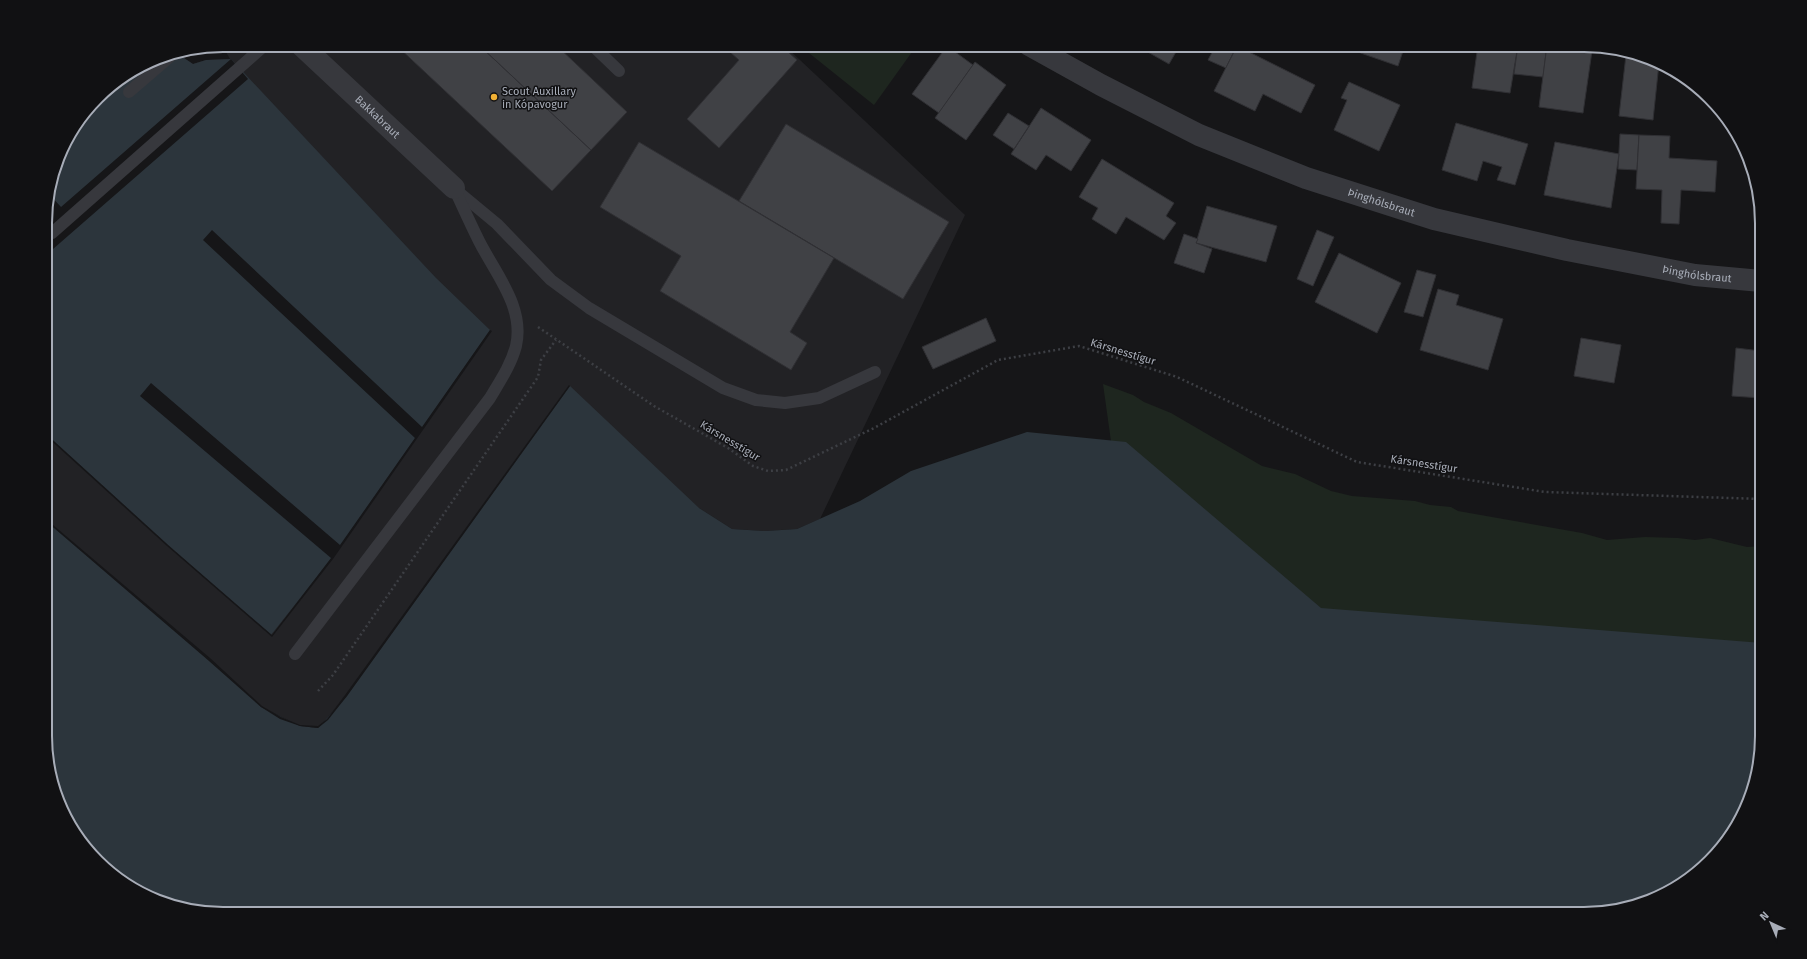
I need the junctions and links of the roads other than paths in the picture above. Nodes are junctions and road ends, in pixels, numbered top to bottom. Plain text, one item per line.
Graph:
1 (257, 52) edge
2 (308, 52) edge
3 (599, 52) edge
4 (1042, 52) edge
5 (162, 63) edge
6 (619, 71) dead end
7 (129, 92) dead end
8 (454, 188) junction
9 (52, 233) dead end
10 (1755, 280) edge
11 (875, 372) dead end
12 (295, 654) dead end

1 - 9 lane
2 - 8 street, Bakkabraut
3 - 6 lane
4 - 10 street, Þinghólsbraut
5 - 7 lane
8 - 11 lane
8 - 12 lane

